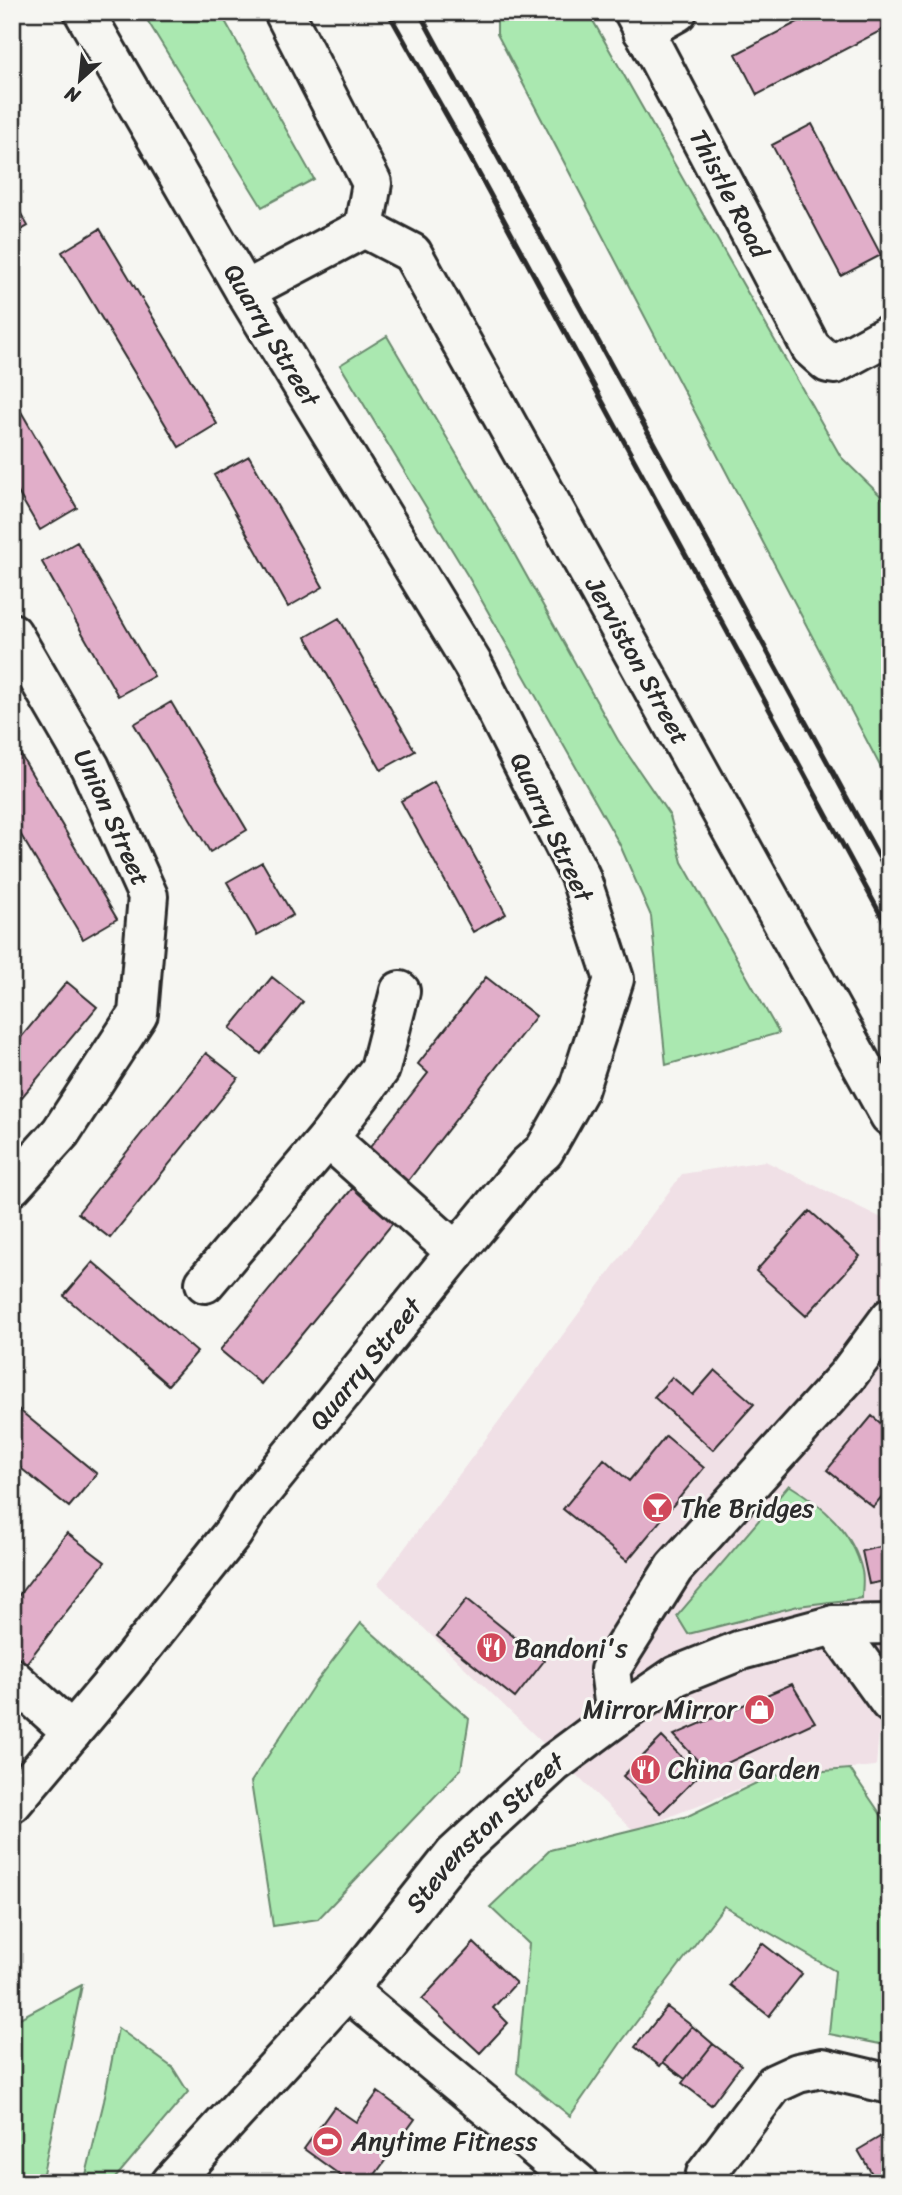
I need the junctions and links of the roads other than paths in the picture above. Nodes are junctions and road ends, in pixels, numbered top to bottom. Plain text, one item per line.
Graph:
1 (84, 12) edge
2 (284, 12) edge
3 (677, 12) edge
4 (638, 22) edge
5 (364, 228) junction
6 (245, 291) junction
7 (890, 334) edge
8 (12, 633) edge
9 (400, 991) dead end
10 (890, 1116) edge
11 (328, 1138) junction
12 (12, 1186) edge
13 (456, 1252) junction
14 (205, 1283) dead end
15 (890, 1318) edge
16 (890, 1624) edge
17 (834, 1625) junction
18 (12, 1678) edge
19 (890, 1703) edge
20 (615, 1717) junction
21 (72, 1732) junction
22 (12, 1802) edge
23 (346, 1990) junction
24 (890, 2084) edge
25 (175, 2181) edge
26 (578, 2183) edge
27 (704, 2183) edge

1 - 6 street, Quarry Street
2 - 5 street
3 - 4 street
4 - 7 street, Thistle Road
5 - 6 street
5 - 10 street, Jerviston Street
6 - 13 street, Quarry Street
8 - 12 street, Union Street
9 - 11 street
11 - 13 street
11 - 14 street
13 - 21 street, Quarry Street
15 - 20 street
16 - 17 street, Stevenston Street
17 - 19 street
17 - 20 street, Stevenston Street
18 - 21 street
20 - 23 street, Stevenston Street
21 - 22 street, Quarry Street
23 - 25 street, Stevenston Street
23 - 26 street
24 - 27 street

